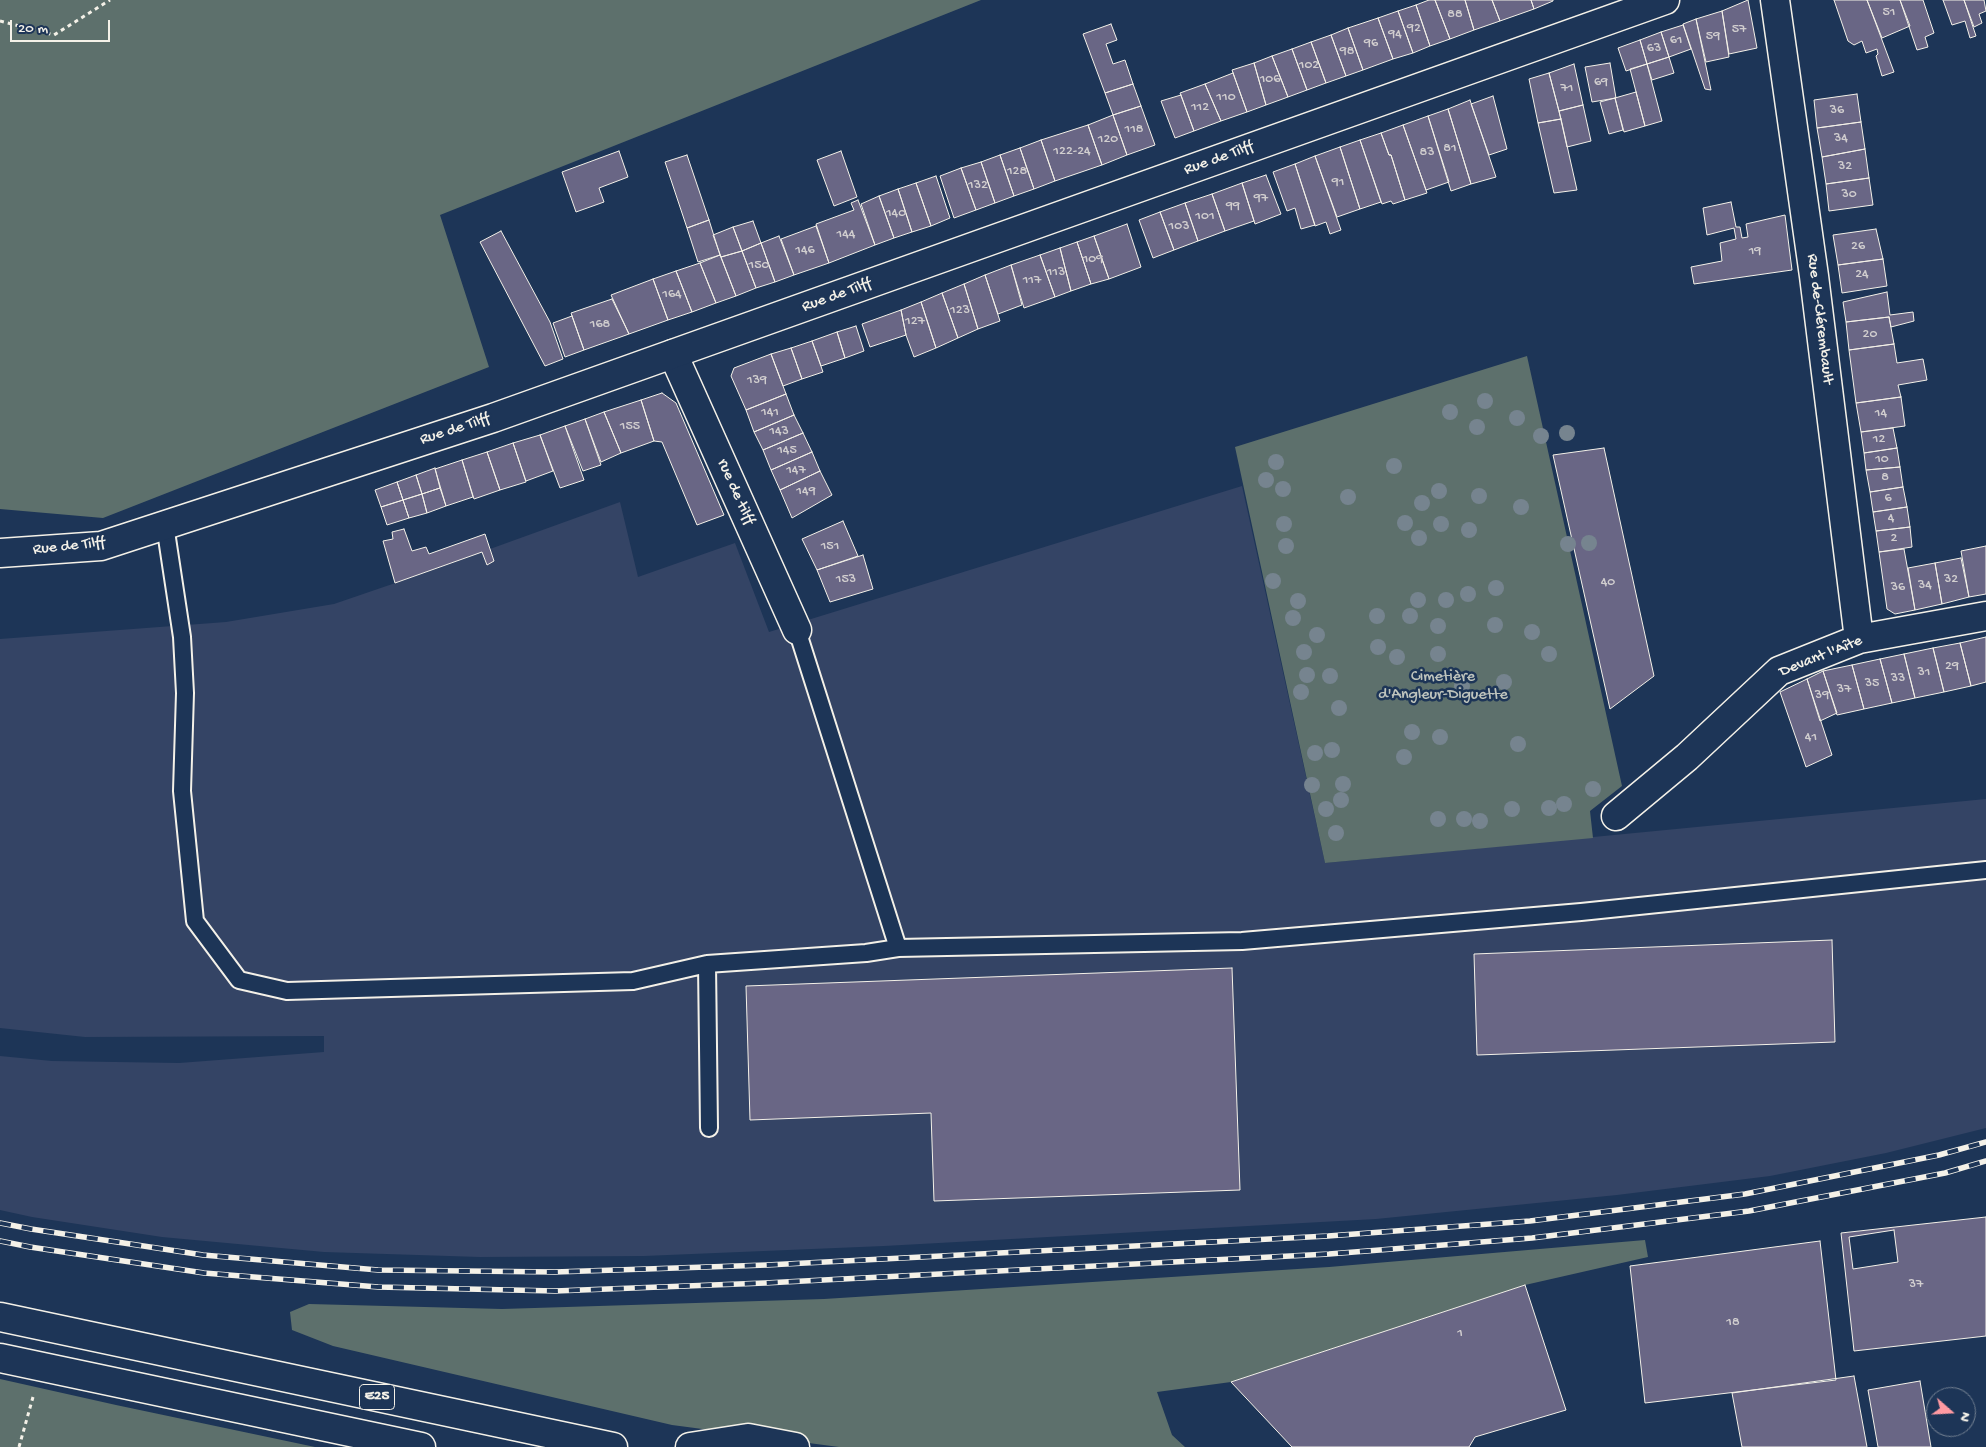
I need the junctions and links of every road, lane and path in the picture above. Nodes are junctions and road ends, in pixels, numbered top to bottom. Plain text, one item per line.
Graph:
1 (110, 0) edge
2 (1665, 0) edge
3 (1774, 0) edge
4 (0, 20) edge
5 (673, 354) junction
6 (165, 525) junction
7 (0, 553) edge
8 (1986, 616) edge
9 (797, 630) joint
10 (1859, 640) junction
11 (1616, 816) dead end
12 (1986, 870) edge
13 (898, 948) junction
14 (707, 964) junction
15 (709, 1128) dead end
16 (0, 1317) edge
17 (0, 1358) edge
18 (33, 1395) dead end
19 (19, 1447) edge
20 (420, 1447) edge
21 (613, 1447) edge
22 (690, 1447) edge
23 (795, 1447) edge

1 - 4 path
2 - 5 main road, Rue de Tilff
3 - 10 main road, Rue de-Clérembault
5 - 6 main road, Rue de Tilff
5 - 9 main road, rue de tilff
6 - 7 main road, Rue de Tilff
6 - 14 lane
8 - 10 main road, Devant l'Aîte
9 - 13 lane
10 - 11 main road, Devant l'Aîte
12 - 13 lane
13 - 14 lane
14 - 15 lane
16 - 21 main road, E25
17 - 20 main road, E25
18 - 19 path
22 - 23 main road

